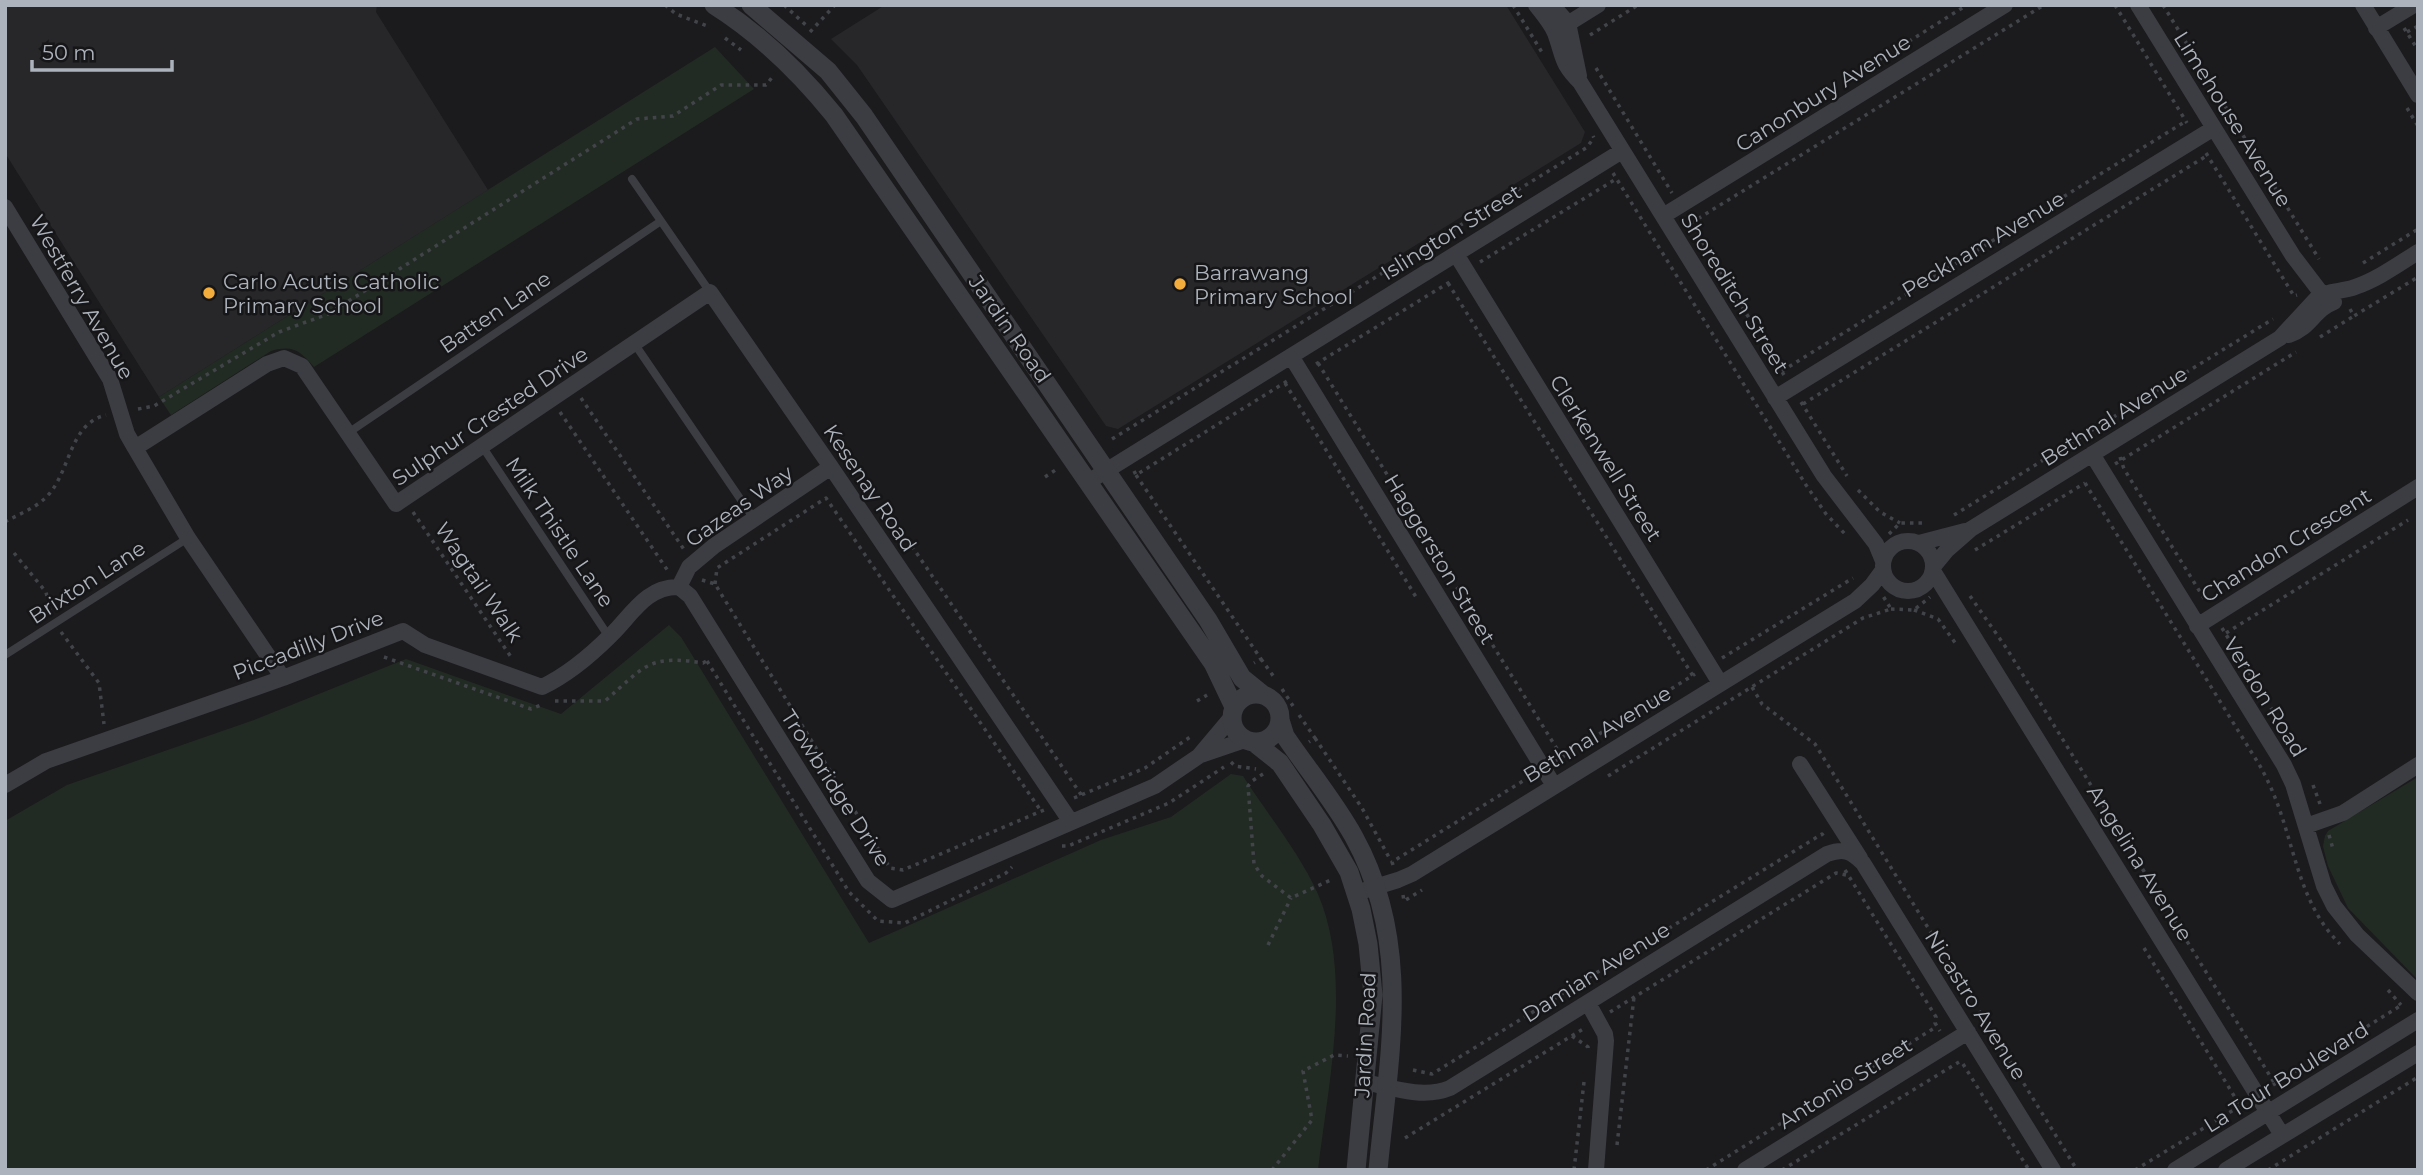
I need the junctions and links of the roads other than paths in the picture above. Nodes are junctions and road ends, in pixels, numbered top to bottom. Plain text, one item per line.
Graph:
1 (714, 5) edge
2 (751, 5) edge
3 (1536, 5) edge
4 (1552, 5) edge
5 (1598, 5) edge
6 (2005, 5) edge
7 (2138, 5) edge
8 (2363, 5) edge
9 (2414, 5) edge
10 (1567, 24) junction
11 (2376, 28) junction
12 (2418, 95) edge
13 (2214, 128) junction
14 (1622, 151) junction
15 (632, 179) dead end
16 (5, 207) edge
17 (1663, 216) junction
18 (661, 221) junction
19 (2418, 252) edge
20 (1456, 254) junction
21 (710, 292) junction
22 (2320, 300) junction
23 (634, 343) junction
24 (1291, 356) junction
25 (1775, 398) junction
26 (348, 433) junction
27 (482, 446) junction
28 (135, 448) junction
29 (2092, 454) junction
30 (831, 467) junction
31 (1107, 470) junction
32 (1088, 482) junction
33 (2418, 488) edge
34 (754, 519) junction
35 (1860, 522) junction
36 (1971, 529) junction
37 (188, 538) junction
38 (1911, 542) junction
39 (1883, 566) junction
40 (1933, 569) junction
41 (685, 575) junction
42 (1910, 590) junction
43 (1855, 601) junction
44 (1960, 614) junction
45 (2197, 626) junction
46 (609, 637) junction
47 (5, 655) edge
48 (284, 678) junction
49 (1720, 683) junction
50 (1263, 695) junction
51 (1227, 709) junction
52 (1280, 720) junction
53 (1250, 741) junction
54 (1199, 756) junction
55 (1800, 764) dead end
56 (2418, 765) edge
57 (5, 785) edge
58 (1553, 785) junction
59 (1071, 822) junction
60 (2306, 826) junction
61 (1840, 849) joint
62 (1863, 863) junction
63 (1375, 888) junction
64 (1356, 893) junction
65 (2418, 993) edge
66 (1588, 1003) junction
67 (2416, 1021) edge
68 (1968, 1032) junction
69 (2418, 1053) edge
70 (1366, 1082) junction
71 (1386, 1086) junction
72 (2269, 1112) junction
73 (2282, 1135) junction
74 (1356, 1170) edge
75 (1378, 1170) edge
76 (1596, 1170) edge
77 (1745, 1170) edge
78 (2053, 1170) edge
79 (2175, 1170) edge
80 (2226, 1170) edge

1 - 32 street, Jardin Road
2 - 31 street, Jardin Road
3 - 10 street, Shoreditch Street
4 - 10 street, Shoreditch Street
5 - 10 street
6 - 17 street, Canonbury Avenue
7 - 13 street, Limehouse Avenue
8 - 11 street
9 - 11 street
10 - 14 street, Shoreditch Street
11 - 12 street
13 - 22 street, Limehouse Avenue
13 - 25 street, Peckham Avenue
14 - 17 street, Shoreditch Street
14 - 20 street, Islington Street
15 - 18 lane, Kesenay Road
16 - 28 street, Westferry Avenue
17 - 25 street, Shoreditch Street
18 - 21 lane, Kesenay Road
18 - 26 lane, Batten Lane
19 - 22 street
20 - 24 street, Islington Street
20 - 49 street, Clerkenwell Street
21 - 23 street, Sulphur Crested Drive
21 - 30 street, Kesenay Road
22 - 29 street, Bethnal Avenue
23 - 27 street, Sulphur Crested Drive
23 - 34 lane
24 - 31 street, Islington Street
24 - 58 street, Haggerston Street
25 - 35 street, Shoreditch Street
26 - 27 street, Sulphur Crested Drive
26 - 28 street, Sulphur Crested Drive
27 - 46 lane, Milk Thistle Lane
28 - 37 street, Westferry Avenue
29 - 36 street, Bethnal Avenue
29 - 45 street, Verdon Road
30 - 34 street, Gazeas Way
30 - 59 street, Kesenay Road
31 - 32 street, Islington Street
31 - 50 street, Jardin Road
32 - 51 street, Jardin Road
33 - 45 street, Chandon Crescent
34 - 41 street, Gazeas Way
35 - 38 street, Shoreditch Street
35 - 39 street, Shoreditch Street
36 - 38 street, Bethnal Avenue
36 - 40 street, Bethnal Avenue
37 - 47 lane, Brixton Lane
37 - 48 street, Westferry Avenue
38 - 39 street
38 - 40 street
39 - 42 street
39 - 43 street, Bethnal Avenue
40 - 42 street
40 - 44 street, Angelina Avenue
41 - 46 street, Piccadilly Drive
41 - 59 street, Trowbridge Drive
42 - 43 street, Bethnal Avenue
42 - 44 street, Angelina Avenue
43 - 49 street, Bethnal Avenue
44 - 72 street, Angelina Avenue
45 - 60 street, Verdon Road
46 - 48 street, Piccadilly Drive
48 - 57 street, Piccadilly Drive
49 - 58 street, Bethnal Avenue
50 - 51 street
50 - 52 street
51 - 53 street
51 - 54 street, Trowbridge Drive
52 - 53 street
52 - 63 street, Jardin Road
53 - 54 street, Trowbridge Drive
53 - 64 street, Jardin Road
54 - 59 street, Trowbridge Drive
55 - 62 street, Nicastro Avenue
56 - 60 street
58 - 63 street, Bethnal Avenue
60 - 65 street, Verdon Road
61 - 62 street, Nicastro Avenue
61 - 66 street, Damian Avenue
62 - 68 street, Nicastro Avenue
63 - 64 street, Bethnal Avenue
63 - 71 street, Jardin Road
64 - 70 street, Jardin Road
66 - 71 street, Damian Avenue
66 - 76 street
67 - 72 street, La Tour Boulevard
68 - 77 street, Antonio Street
68 - 78 street, Nicastro Avenue
69 - 73 street
70 - 71 street, Damian Avenue
70 - 74 street, Jardin Road
71 - 75 street, Jardin Road
72 - 73 street, Angelina Avenue
72 - 79 street, La Tour Boulevard
73 - 80 street

